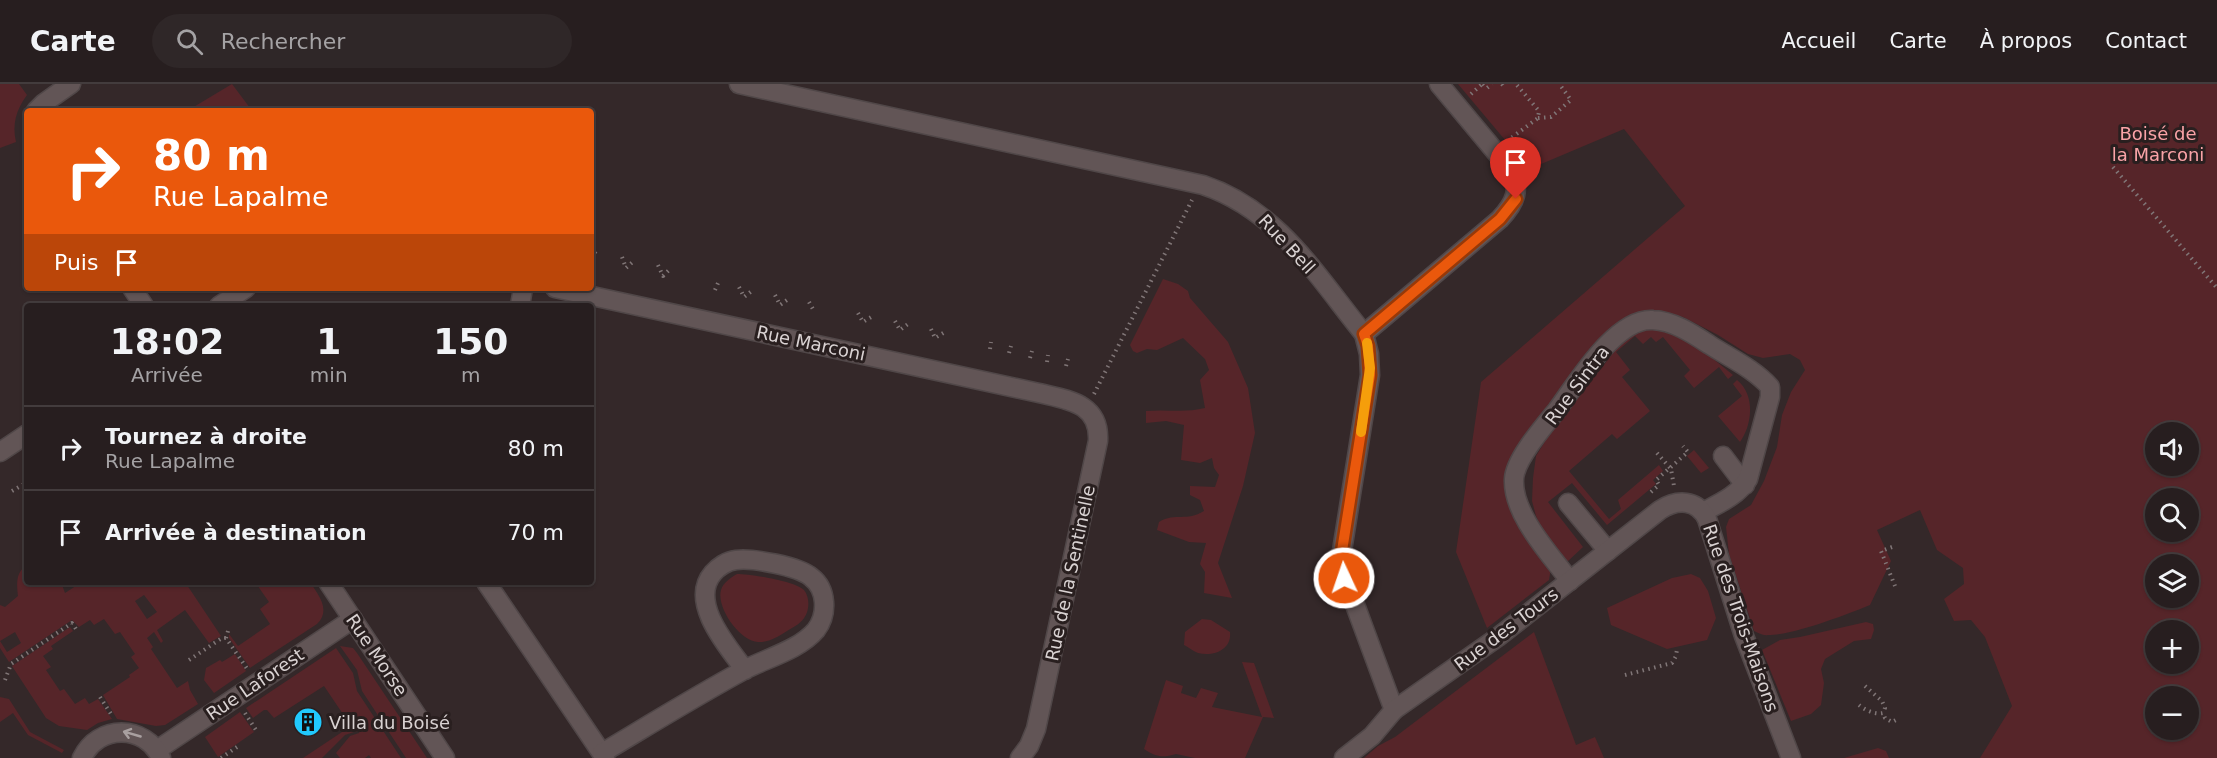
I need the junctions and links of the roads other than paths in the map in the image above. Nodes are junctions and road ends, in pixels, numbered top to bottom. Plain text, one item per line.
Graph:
1 (71, 84) edge
2 (738, 84) edge
3 (1439, 84) edge
4 (39, 108) edge
5 (242, 291) edge
6 (569, 291) edge
7 (224, 303) edge
8 (1364, 334) junction
9 (1067, 400) joint
10 (24, 436) edge
11 (0, 452) edge
12 (1723, 456) dead end
13 (1745, 484) junction
14 (1568, 503) dead end
15 (1671, 503) joint
16 (1703, 512) junction
17 (1608, 551) junction
18 (1570, 580) junction
19 (330, 585) edge
20 (488, 585) edge
21 (353, 619) junction
22 (745, 670) junction
23 (1394, 710) junction
24 (159, 754) edge
25 (603, 755) edge
26 (82, 758) edge
27 (446, 758) edge
28 (1020, 758) edge
29 (1344, 758) edge
30 (1791, 758) edge

1 - 4 street
2 - 8 street, Rue Bell
3 - 8 street
5 - 7 street
6 - 9 street, Rue Marconi
8 - 23 street, Rue Bell
9 - 28 street, Rue de la Sentinelle
10 - 11 street
12 - 13 street
13 - 16 street
13 - 18 street, Rue Sintra
14 - 17 street
15 - 16 street, Rue des Trois-Maisons
15 - 17 street, Rue des Tours
16 - 30 street, Rue des Trois-Maisons
17 - 18 street, Rue des Tours
18 - 23 street, Rue des Tours
19 - 21 street, Rue Morse
20 - 25 street
21 - 24 street, Rue Laforest
21 - 27 street, Rue Morse
22 - 22 street
22 - 25 street
23 - 29 street, Rue des Tours
24 -> 26 street, Rue Laforest

